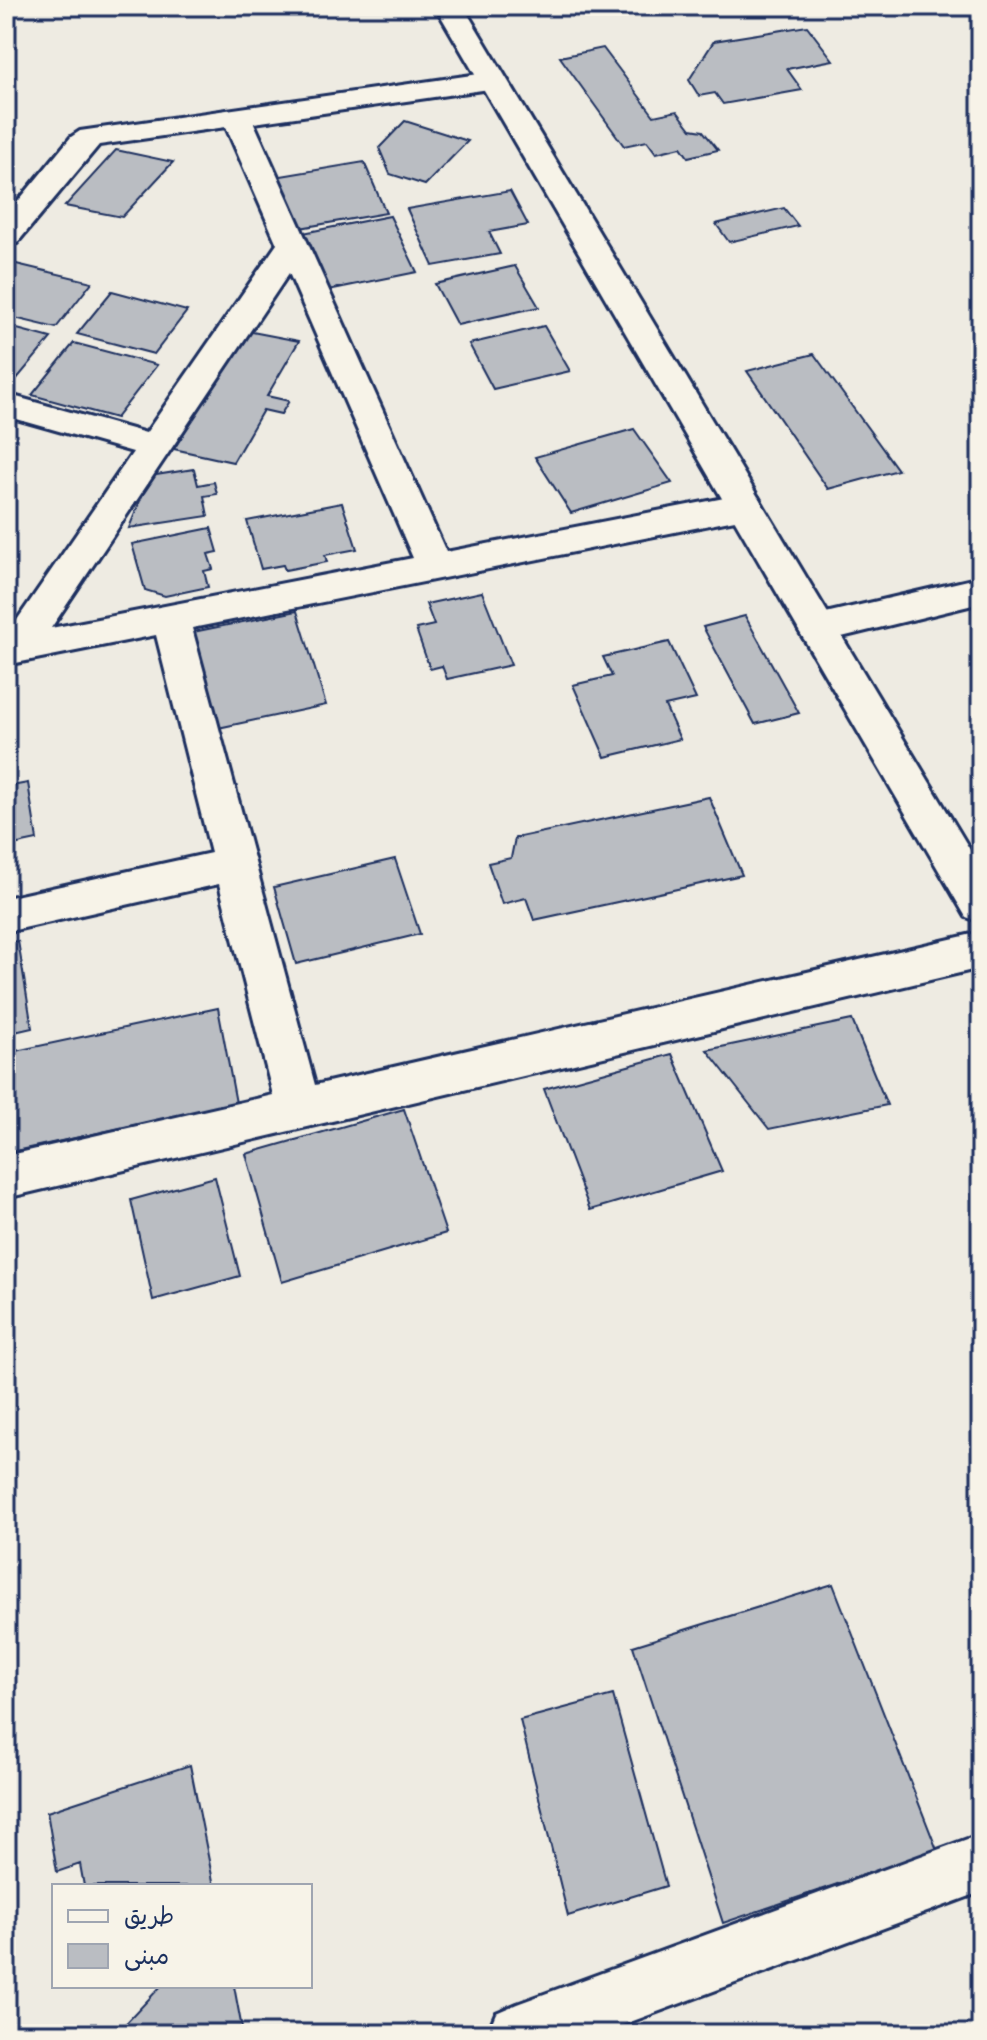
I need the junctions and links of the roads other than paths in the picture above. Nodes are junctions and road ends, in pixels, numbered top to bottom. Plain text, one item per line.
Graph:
1 (449, 6) edge
2 (493, 81) junction
3 (237, 118) junction
4 (6, 236) edge
5 (293, 244) junction
6 (6, 405) edge
7 (155, 447) junction
8 (745, 506) junction
9 (435, 567) junction
10 (981, 590) edge
11 (171, 619) junction
12 (817, 629) junction
13 (12, 650) edge
14 (236, 864) junction
15 (981, 905) edge
16 (6, 915) edge
17 (981, 950) edge
18 (299, 1109) junction
19 (6, 1177) edge
20 (981, 1863) edge
21 (517, 2034) edge

1 - 2 street
2 - 3 street
2 - 8 street
3 - 4 street
3 - 5 street
5 - 7 street
5 - 9 street
6 - 7 street
7 - 13 street
8 - 9 street
8 - 12 street
9 - 11 street
10 - 12 street
11 - 13 street
11 - 14 street
12 - 15 street
14 - 16 street
14 - 18 street
17 - 18 street
18 - 19 street
20 - 21 street

